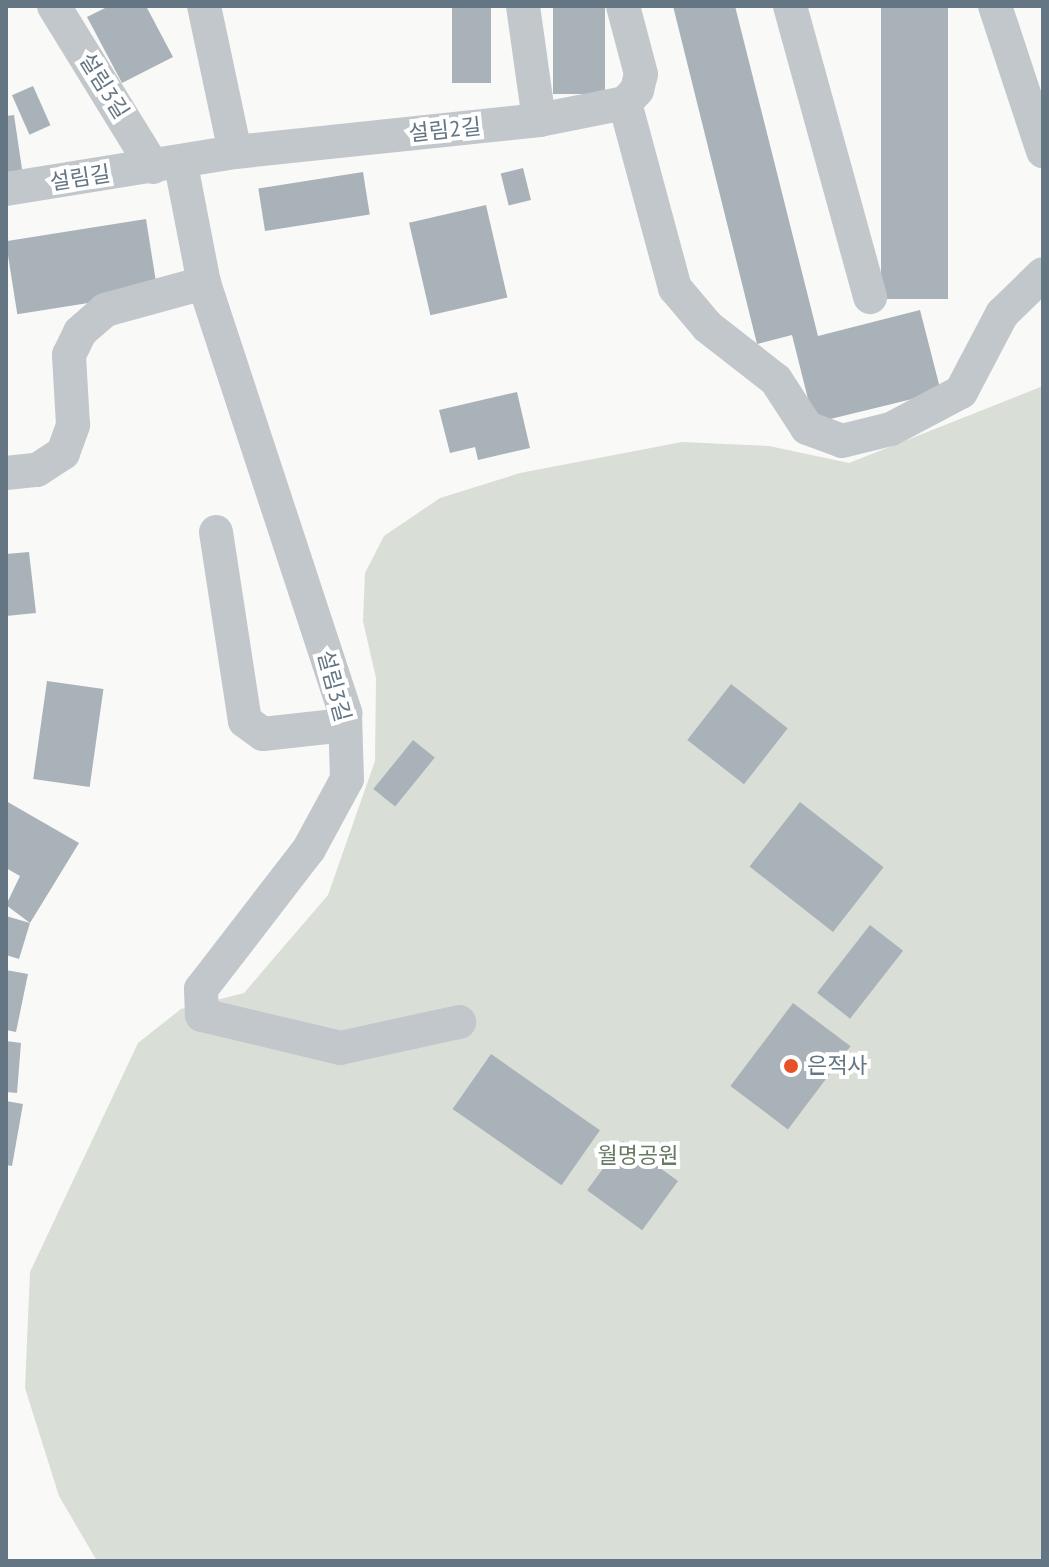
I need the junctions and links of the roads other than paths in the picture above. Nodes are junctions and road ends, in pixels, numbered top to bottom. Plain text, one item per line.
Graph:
1 (54, 6) edge
2 (204, 6) edge
3 (523, 6) edge
4 (623, 6) edge
5 (790, 6) edge
6 (995, 6) edge
7 (625, 103) junction
8 (539, 120) junction
9 (1043, 151) edge
10 (235, 152) junction
11 (167, 166) junction
12 (6, 189) edge
13 (1043, 274) edge
14 (204, 283) junction
15 (870, 297) dead end
16 (6, 473) edge
17 (216, 532) dead end
18 (345, 725) junction
19 (459, 1022) dead end

1 - 11 street, 설림3길
2 - 10 street
3 - 8 street
4 - 7 street
5 - 15 street
6 - 9 street
7 - 8 street, 설림2길
7 - 13 street
8 - 10 street, 설림2길
10 - 11 street, 설림2길
11 - 12 street, 설림길
11 - 14 street, 설림3길
14 - 16 street
14 - 18 street, 설림3길
17 - 18 street
18 - 19 street, 설림3길

